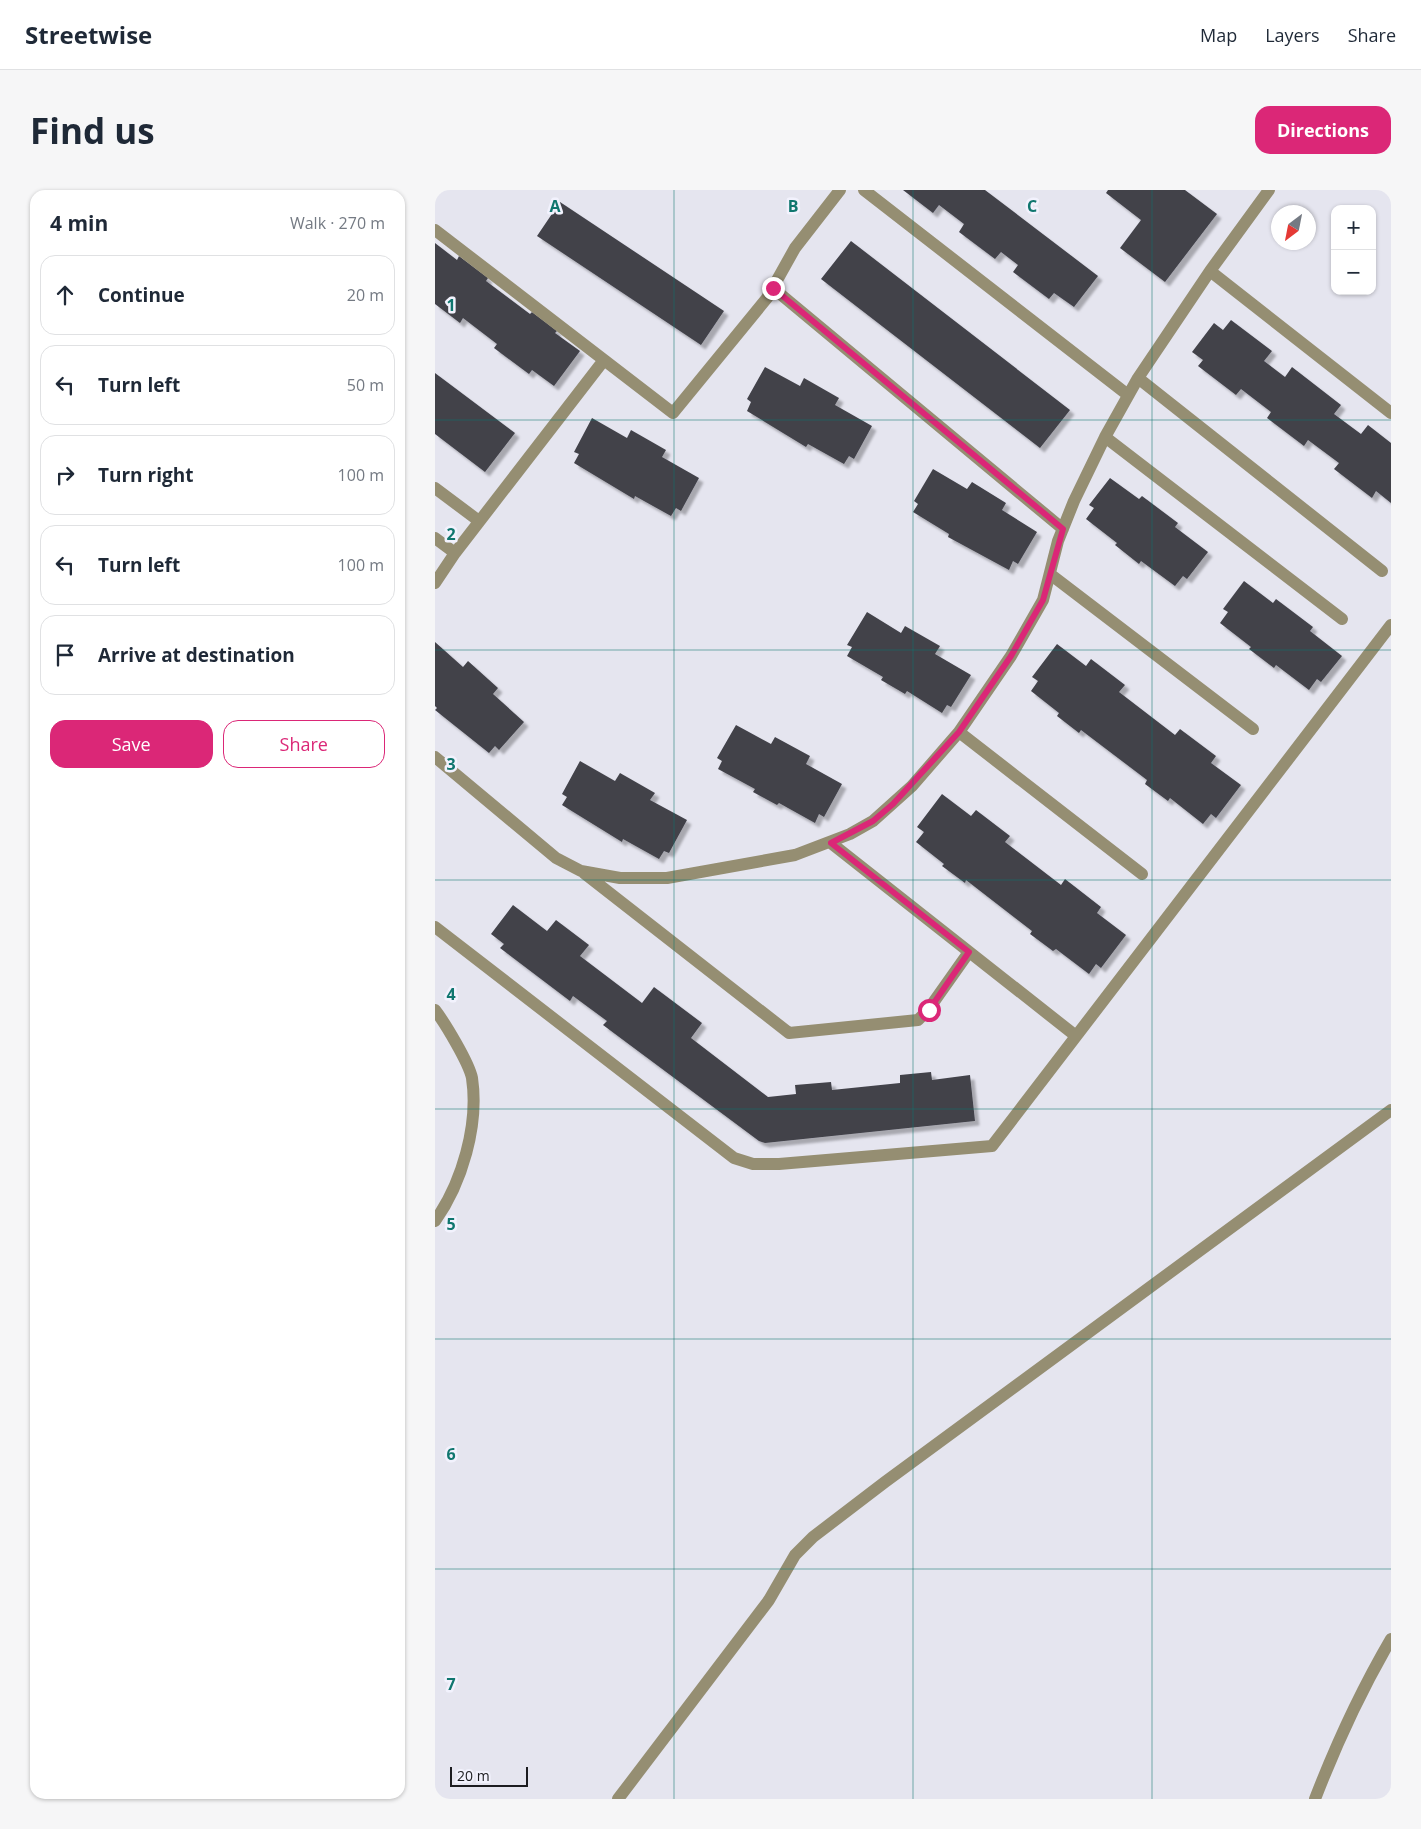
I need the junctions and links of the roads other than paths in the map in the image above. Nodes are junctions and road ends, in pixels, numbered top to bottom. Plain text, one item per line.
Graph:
1 (840, 190) edge
2 (865, 190) edge
3 (1263, 192) edge
4 (435, 230) edge
5 (1210, 271) junction
6 (773, 288) junction
7 (604, 360) junction
8 (1138, 378) junction
9 (1128, 395) junction
10 (1391, 413) edge
11 (1105, 437) junction
12 (435, 488) edge
13 (479, 521) junction
14 (1063, 529) junction
15 (435, 538) edge
16 (455, 553) junction
17 (1382, 571) dead end
18 (1050, 574) junction
19 (435, 583) edge
20 (1342, 620) dead end
21 (1391, 625) edge
22 (1253, 729) dead end
23 (959, 732) junction
24 (435, 757) edge
25 (831, 843) junction
26 (581, 871) junction
27 (1143, 874) dead end
28 (435, 927) edge
29 (969, 952) junction
30 (435, 1010) edge
31 (1076, 1036) junction
32 (1391, 1110) edge
33 (435, 1221) edge
34 (1391, 1639) edge
35 (618, 1799) edge
36 (1315, 1799) edge

1 - 6 street
2 - 9 street
3 - 5 street
4 - 7 street
5 - 8 street
5 - 10 street
6 - 7 street
6 - 14 street
7 - 13 street
8 - 9 street
8 - 17 street
9 - 11 street
11 - 14 street
11 - 20 street
12 - 13 street
13 - 16 street
14 - 18 street
15 - 16 street
16 - 19 street
18 - 22 street
18 - 23 street
21 - 31 street
23 - 25 street
23 - 27 street
24 - 26 street
25 - 26 street
25 - 29 street
26 - 29 street
28 - 31 street
29 - 31 street
30 - 33 street
32 - 35 street
34 - 36 street

